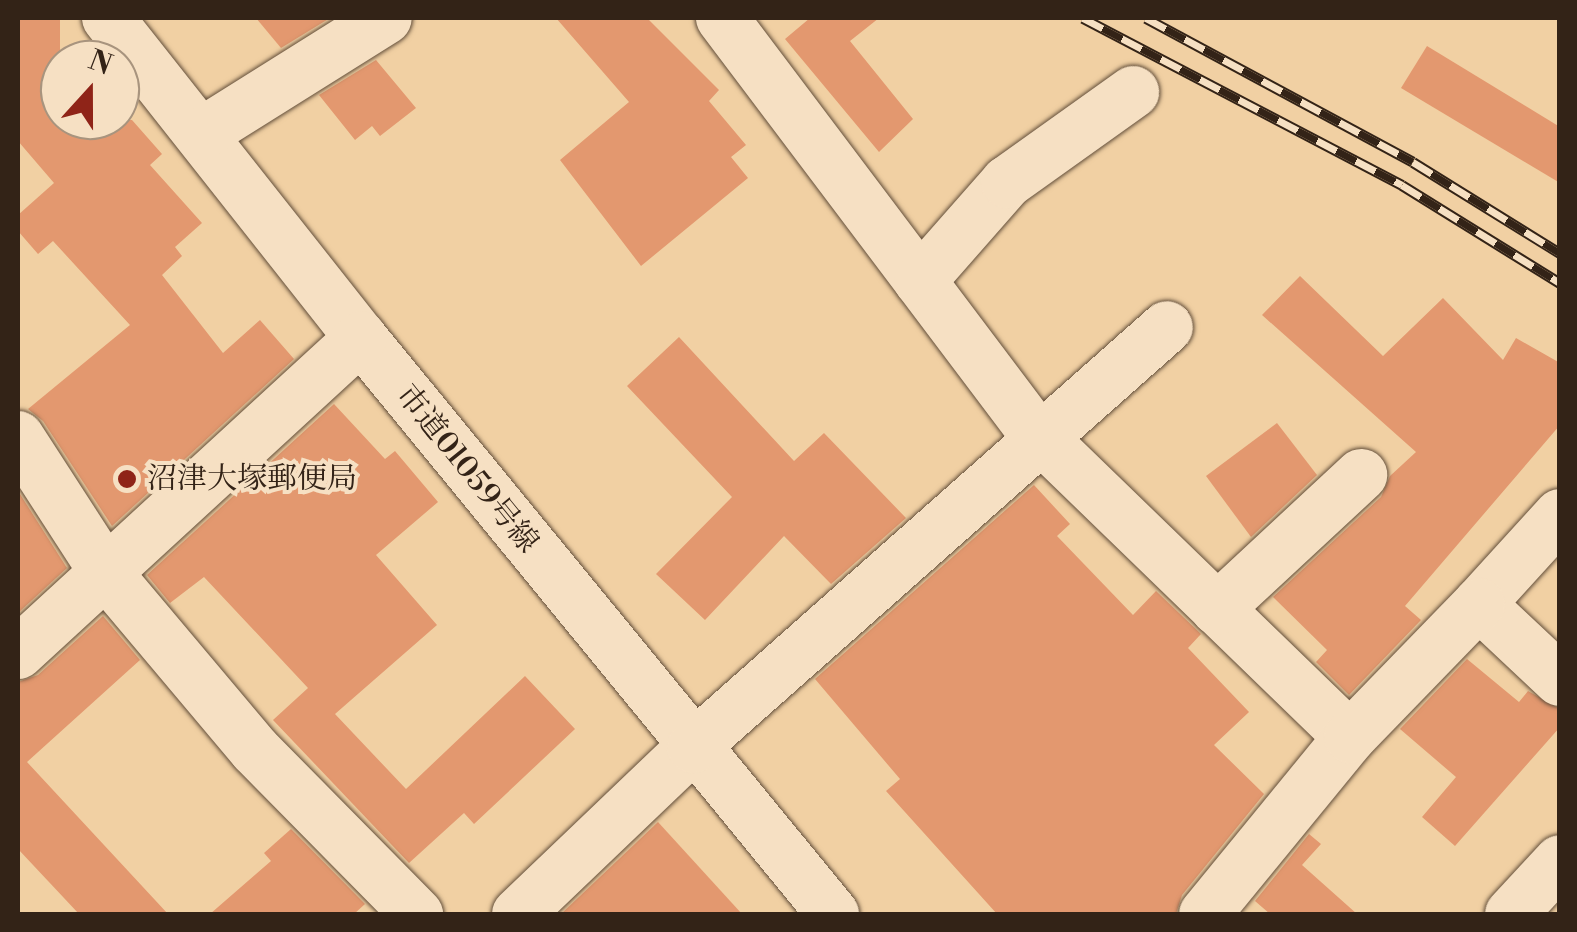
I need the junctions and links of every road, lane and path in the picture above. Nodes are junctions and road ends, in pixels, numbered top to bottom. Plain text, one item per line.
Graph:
1 (108, 18) edge
2 (386, 18) edge
3 (722, 18) edge
4 (1133, 92) dead end
5 (201, 134) junction
6 (920, 281) junction
7 (1167, 327) dead end
8 (361, 338) junction
9 (1040, 437) junction
10 (18, 438) edge
11 (1361, 476) dead end
12 (1560, 516) edge
13 (106, 573) junction
14 (1479, 604) junction
15 (1217, 609) junction
16 (18, 653) edge
17 (1560, 680) edge
18 (1350, 737) junction
19 (693, 748) junction
20 (1560, 860) edge
21 (417, 914) edge
22 (518, 914) edge
23 (833, 914) edge
24 (1205, 914) edge
25 (1511, 914) edge

1 - 5 street, 市道01059号線
2 - 5 street
3 - 6 street
4 - 6 street
5 - 8 street, 市道01059号線
6 - 9 street
7 - 9 street
8 - 13 street
8 - 19 street, 市道01059号線
9 - 15 street
9 - 19 street
10 - 13 street
11 - 15 street
12 - 14 street
13 - 16 street
13 - 21 street
14 - 17 street
14 - 18 street
15 - 18 street
18 - 24 street
19 - 22 street
19 - 23 street, 市道01059号線
20 - 25 street

